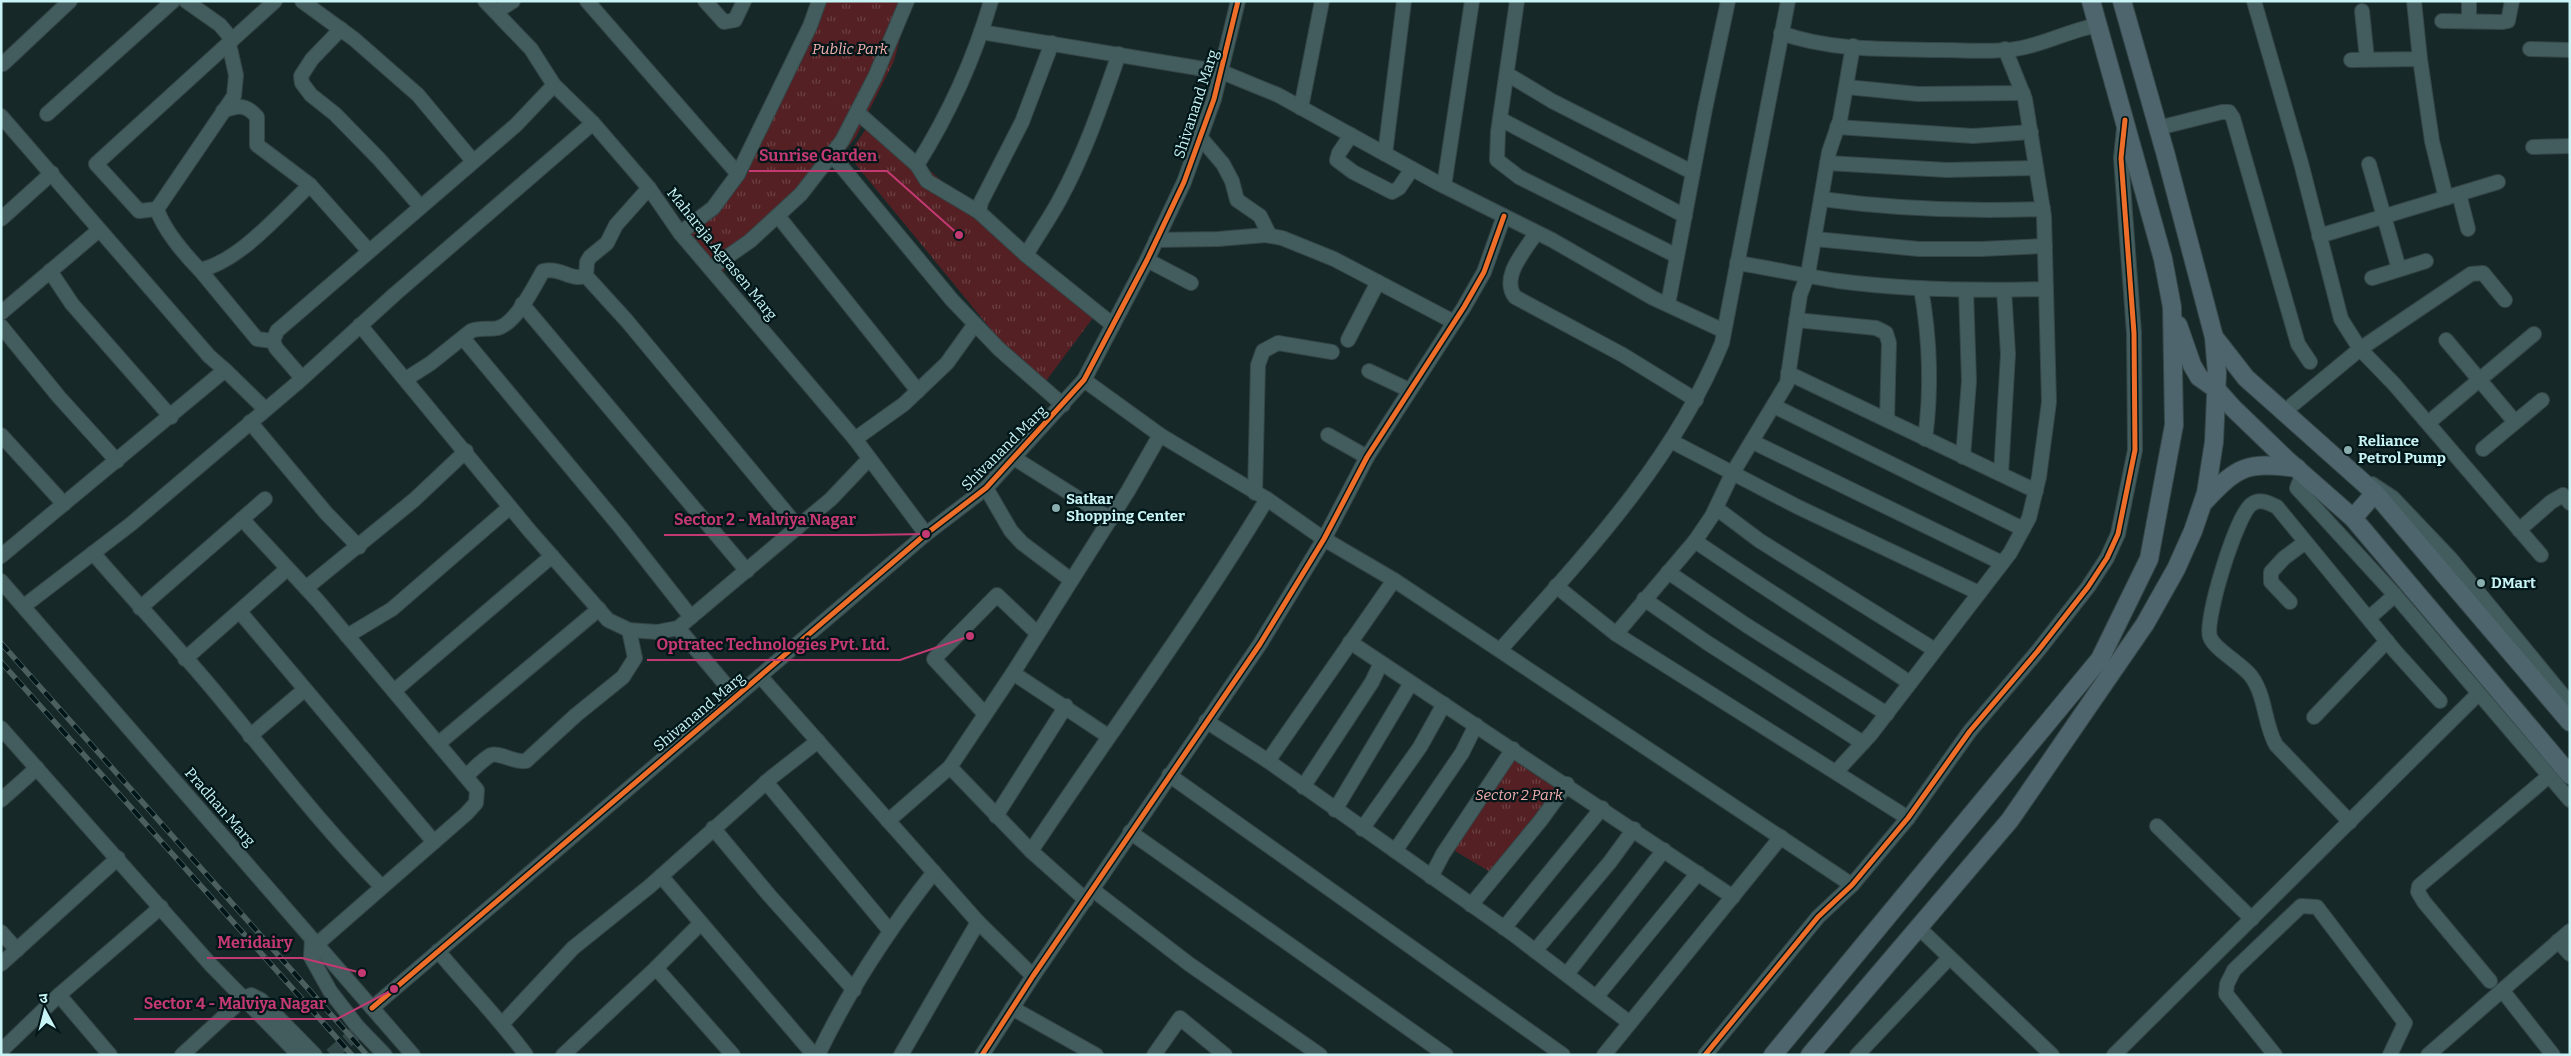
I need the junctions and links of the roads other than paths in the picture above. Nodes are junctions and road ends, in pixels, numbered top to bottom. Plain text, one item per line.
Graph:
1 (70, 1) edge
2 (173, 1) edge
3 (186, 1) edge
4 (276, 1) edge
5 (302, 1) edge
6 (486, 1) edge
7 (512, 1) edge
8 (587, 1) edge
9 (705, 1) edge
10 (744, 1) edge
11 (819, 1) edge
12 (907, 1) edge
13 (991, 1) edge
14 (1237, 1) edge
15 (1322, 1) edge
16 (1404, 1) edge
17 (1472, 1) edge
18 (1517, 1) edge
19 (1728, 1) edge
20 (1788, 1) edge
21 (2091, 1) edge
22 (2122, 1) edge
23 (2254, 1) edge
24 (2414, 1) edge
25 (2469, 1) edge
26 (2512, 1) edge
27 (2362, 11) dead end
28 (496, 12) junction
29 (2442, 21) dead end
30 (2469, 21) junction
31 (2098, 25) junction
32 (341, 29) junction
33 (981, 32) junction
34 (1781, 33) junction
35 (1052, 43) junction
36 (230, 44) junction
37 (1852, 46) junction
38 (2005, 49) junction
39 (2530, 49) dead end
40 (2570, 50) edge
41 (1119, 54) junction
42 (2367, 59) junction
43 (2420, 59) junction
44 (2351, 60) dead end
45 (3, 64) dead end
46 (1222, 72) junction
47 (1507, 74) junction
48 (554, 85) junction
49 (1846, 87) junction
50 (2023, 93) junction
51 (1301, 108) junction
52 (223, 111) junction
53 (857, 112) junction
54 (47, 114) dead end
55 (1, 116) edge
56 (1500, 119) junction
57 (2125, 120) junction
58 (593, 123) junction
59 (1837, 127) junction
60 (2158, 128) junction
61 (2031, 132) junction
62 (1351, 135) junction
63 (1200, 137) junction
64 (2570, 146) edge
65 (2533, 147) dead end
66 (1385, 154) junction
67 (832, 155) junction
68 (473, 161) junction
69 (1827, 163) junction
70 (2369, 164) dead end
71 (917, 165) junction
72 (2036, 168) junction
73 (1412, 169) junction
74 (1692, 172) junction
75 (52, 173) junction
76 (738, 174) junction
77 (2498, 182) dead end
78 (310, 185) junction
79 (1444, 186) junction
80 (649, 188) junction
81 (2453, 196) junction
82 (1821, 199) junction
83 (420, 206) junction
84 (157, 209) junction
85 (2043, 209) junction
86 (979, 212) junction
87 (778, 216) junction
88 (1504, 216) junction
89 (1685, 216) junction
90 (2386, 217) junction
91 (1, 219) edge
92 (2468, 229) dead end
93 (99, 230) junction
94 (680, 233) junction
95 (1536, 233) junction
96 (1270, 236) junction
97 (2319, 236) junction
98 (1815, 239) junction
99 (1156, 240) junction
100 (2045, 246) junction
101 (368, 250) junction
102 (1026, 255) junction
103 (1677, 256) junction
104 (1147, 260) junction
105 (2426, 262) dead end
106 (1737, 263) junction
107 (711, 268) junction
108 (2399, 269) junction
109 (200, 270) junction
110 (50, 271) junction
111 (1808, 274) junction
112 (586, 276) junction
113 (2372, 278) dead end
114 (1378, 282) junction
115 (1191, 283) dead end
116 (1921, 288) junction
117 (2046, 289) junction
118 (1966, 290) junction
119 (2004, 290) junction
120 (2505, 300) dead end
121 (522, 304) junction
122 (1668, 304) junction
123 (2172, 307) junction
124 (1, 313) edge
125 (1796, 320) junction
126 (1454, 322) junction
127 (975, 324) junction
128 (360, 325) junction
129 (1113, 325) junction
130 (1, 326) edge
131 (1724, 331) junction
132 (2534, 334) dead end
133 (2214, 337) junction
134 (463, 338) junction
135 (1348, 340) dead end
136 (2446, 340) dead end
137 (273, 341) junction
138 (2360, 349) junction
139 (1332, 352) dead end
140 (2310, 362) dead end
141 (225, 370) junction
142 (1368, 370) dead end
143 (1788, 372) junction
144 (2199, 377) junction
145 (302, 378) junction
146 (2246, 378) junction
147 (406, 379) junction
148 (1084, 380) junction
149 (2216, 381) junction
150 (2480, 381) junction
151 (1409, 390) junction
152 (918, 391) junction
153 (1696, 400) junction
154 (2175, 400) junction
155 (2542, 400) dead end
156 (1063, 406) junction
157 (1774, 406) junction
158 (265, 409) junction
159 (2285, 411) junction
160 (171, 417) junction
161 (1887, 420) junction
162 (250, 422) junction
163 (2515, 422) junction
164 (2428, 423) junction
165 (1, 435) edge
166 (1160, 435) junction
167 (1328, 435) dead end
168 (855, 439) junction
169 (1925, 439) junction
170 (1671, 441) junction
171 (1753, 442) junction
172 (2483, 449) dead end
173 (466, 451) junction
174 (1367, 457) junction
175 (1963, 457) junction
176 (1014, 458) junction
177 (869, 459) junction
178 (117, 461) junction
179 (2300, 470) junction
180 (1732, 474) junction
181 (2001, 474) junction
182 (2361, 478) junction
183 (986, 488) junction
184 (2036, 491) junction
185 (2375, 493) junction
186 (1261, 496) junction
187 (265, 499) dead end
188 (2203, 503) junction
189 (2570, 503) edge
190 (64, 504) junction
191 (510, 507) junction
192 (1716, 508) junction
193 (2353, 518) junction
194 (242, 519) junction
195 (1111, 519) junction
196 (798, 528) junction
197 (2023, 529) junction
198 (2519, 530) junction
199 (926, 534) junction
200 (1324, 539) junction
201 (1695, 541) junction
202 (2304, 542) junction
203 (358, 547) junction
204 (94, 553) junction
205 (2541, 555) dead end
206 (1, 556) edge
207 (552, 556) junction
208 (2002, 563) junction
209 (288, 569) junction
210 (747, 572) junction
211 (1668, 572) junction
212 (1071, 580) junction
213 (1394, 580) junction
214 (1, 581) edge
215 (1556, 586) junction
216 (306, 588) junction
217 (1979, 593) junction
218 (2395, 595) junction
219 (1644, 599) junction
220 (2290, 602) dead end
221 (24, 606) junction
222 (140, 608) junction
223 (599, 609) junction
224 (240, 612) junction
225 (691, 617) junction
226 (2369, 618) junction
227 (678, 628) junction
228 (630, 630) junction
229 (1037, 633) junction
230 (1616, 634) junction
231 (347, 636) junction
232 (2387, 641) junction
233 (1350, 642) junction
234 (1500, 650) junction
235 (1935, 650) junction
236 (185, 659) junction
237 (1381, 663) junction
238 (1013, 673) junction
239 (760, 676) junction
240 (1411, 683) junction
241 (1910, 683) junction
242 (304, 690) junction
243 (394, 691) junction
244 (2478, 694) junction
245 (736, 697) junction
246 (2440, 701) dead end
247 (1444, 704) junction
248 (2570, 704) edge
249 (1066, 706) junction
250 (985, 714) junction
251 (1887, 714) junction
252 (2314, 717) dead end
253 (1206, 721) junction
254 (2570, 722) edge
255 (1476, 725) junction
256 (250, 736) junction
257 (1108, 736) junction
258 (4, 737) edge
259 (818, 741) junction
260 (439, 743) junction
261 (1863, 743) junction
262 (1513, 749) junction
263 (1268, 761) junction
264 (37, 768) junction
265 (950, 768) junction
266 (1836, 772) junction
267 (1169, 775) junction
268 (2570, 775) edge
269 (466, 776) junction
270 (2549, 776) junction
271 (766, 782) junction
272 (1567, 784) junction
273 (1303, 787) junction
274 (1, 800) edge
275 (2570, 800) edge
276 (1602, 808) junction
277 (1335, 810) junction
278 (996, 816) junction
279 (1908, 818) junction
280 (888, 822) junction
281 (2350, 822) junction
282 (2157, 826) dead end
283 (713, 828) junction
284 (1362, 829) junction
285 (1634, 829) junction
286 (1130, 832) junction
287 (1781, 838) junction
288 (434, 842) junction
289 (1664, 850) junction
290 (1031, 851) junction
291 (1395, 852) junction
292 (118, 858) junction
293 (934, 872) junction
294 (1698, 873) junction
295 (661, 876) junction
296 (1431, 877) junction
297 (1852, 885) junction
298 (381, 886) junction
299 (1089, 895) junction
300 (1733, 897) junction
301 (1471, 905) junction
302 (161, 908) junction
303 (2252, 919) junction
304 (978, 922) junction
305 (700, 924) junction
306 (1918, 927) junction
307 (1504, 928) junction
308 (890, 931) junction
309 (2570, 931) edge
310 (1, 932) edge
311 (2558, 941) junction
312 (314, 942) junction
313 (17, 950) junction
314 (438, 951) junction
315 (1535, 951) junction
316 (2570, 954) edge
317 (1949, 958) junction
318 (1, 964) edge
319 (656, 968) junction
320 (1567, 974) junction
321 (1032, 976) junction
322 (2490, 981) dead end
323 (854, 990) junction
324 (2502, 990) junction
325 (59, 995) junction
326 (1597, 996) junction
327 (244, 998) junction
328 (372, 1008) junction
329 (1012, 1008) junction
330 (1630, 1023) junction
331 (502, 1024) junction
332 (1073, 1049) edge
333 (1, 1051) edge
334 (2433, 1053) edge
335 (110, 1055) edge
336 (182, 1055) edge
337 (299, 1055) edge
338 (315, 1055) edge
339 (385, 1055) edge
340 (413, 1055) edge
341 (526, 1055) edge
342 (563, 1055) edge
343 (733, 1055) edge
344 (814, 1055) edge
345 (818, 1055) edge
346 (901, 1055) edge
347 (982, 1055) edge
348 (1096, 1055) edge
349 (1154, 1055) edge
350 (1225, 1055) edge
351 (1320, 1055) edge
352 (1446, 1055) edge
353 (1563, 1055) edge
354 (1604, 1055) edge
355 (1705, 1055) edge
356 (1773, 1055) edge
357 (1810, 1055) edge
358 (1857, 1055) edge
359 (2052, 1055) edge
360 (2114, 1055) edge
361 (2275, 1055) edge
362 (2390, 1055) edge
363 (2554, 1055) edge

1 - 45 street
2 - 54 street
3 - 36 street
4 - 36 street
5 - 32 street
6 - 28 street, Maharaja Agrasen Marg
7 - 28 street
8 - 76 street
9 - 10 street
11 - 76 street
12 - 53 street
13 - 33 street
14 - 46 street, Shivanand Marg
15 - 51 street
16 - 66 street
17 - 79 street
18 - 47 street
19 - 74 street
20 - 34 street
21 - 31 main road
22 - 60 main road
23 - 97 street
24 - 43 street
25 - 30 street
26 - 30 street
27 - 42 street
28 - 48 street, Maharaja Agrasen Marg
29 - 30 street
31 - 38 street
31 - 57 main road
32 - 68 street
32 - 83 street
33 - 35 street
33 - 71 street
34 - 37 street
34 - 106 street
35 - 41 street
35 - 86 street
36 - 52 street
36 - 84 street
37 - 38 street
37 - 49 street
38 - 50 street
39 - 40 street
41 - 46 street
41 - 102 street
42 - 43 street
42 - 44 street
43 - 81 street
46 - 51 street
46 - 63 street, Shivanand Marg
47 - 56 street
47 - 74 street
48 - 58 street, Maharaja Agrasen Marg
48 - 68 street
49 - 50 street
49 - 59 street
50 - 61 street
51 - 62 street
52 - 78 street
52 - 84 street
53 - 67 street
53 - 71 street
55 - 75 street
56 - 89 street
56 - 103 street
57 - 123 main road
57 - 279 street
58 - 80 street, Maharaja Agrasen Marg
58 - 128 street
59 - 61 street
59 - 69 street
60 - 133 main road
60 - 140 street
61 - 72 street
62 - 66 street
62 - 73 street
63 - 96 street
63 - 99 street, Shivanand Marg
64 - 65 street
66 - 73 street
67 - 87 street
67 - 127 street
68 - 83 street
69 - 72 street
69 - 82 street
70 - 90 street
71 - 86 street
72 - 85 street
73 - 79 street
74 - 89 street
75 - 91 street
75 - 93 street
76 - 94 street
77 - 81 street
78 - 101 street
78 - 109 street
79 - 88 street
80 - 94 street, Maharaja Agrasen Marg
80 - 112 street
81 - 90 street
81 - 92 street
82 - 85 street
82 - 98 street
83 - 101 street
84 - 109 street
85 - 100 street
86 - 102 street
87 - 107 street
87 - 152 street
88 - 95 street
88 - 126 street
89 - 103 street
90 - 97 street
90 - 108 street
93 - 110 street
93 - 141 street
94 - 107 street, Maharaja Agrasen Marg
95 - 122 street
95 - 153 street
96 - 99 street
96 - 114 street
97 - 138 street
98 - 100 street
98 - 111 street
99 - 104 street, Shivanand Marg
100 - 117 street
101 - 137 street
102 - 129 street
103 - 122 street
104 - 115 street
104 - 129 street, Shivanand Marg
105 - 108 street
106 - 111 street
106 - 131 street
107 - 168 street, Maharaja Agrasen Marg
108 - 113 street
109 - 137 street
110 - 124 street
110 - 160 street
111 - 116 street
111 - 125 street
112 - 121 street
112 - 196 street
114 - 126 street
114 - 135 street
116 - 118 street
116 - 169 street
117 - 119 street
117 - 184 street
118 - 119 street
118 - 175 street
119 - 181 street
120 - 138 street
121 - 134 street
121 - 210 street
122 - 131 street
123 - 144 main road
123 - 154 main road
125 - 143 street
125 - 161 street
126 - 151 street
127 - 152 street
127 - 156 street
128 - 145 street
128 - 147 street
129 - 148 street, Shivanand Marg
130 - 178 street
131 - 153 street
132 - 150 street
133 - 146 main road
133 - 149 main road
134 - 147 street
134 - 225 street
136 - 150 street
137 - 145 street
138 - 159 street
138 - 164 street
139 - 186 street
141 - 158 street
141 - 160 street
142 - 151 street
143 - 157 street
143 - 161 street
144 - 149 main road
144 - 154 main road
145 - 158 street
146 - 149 main road
146 - 159 main road
147 - 173 street
148 - 156 street, Shivanand Marg
148 - 166 street
149 - 179 main road
149 - 188 main road
150 - 163 street
150 - 164 street
151 - 174 street
152 - 168 street
153 - 170 street
154 - 356 main road
155 - 163 street
156 - 176 street, Shivanand Marg
157 - 171 street
157 - 197 street
158 - 162 street
159 - 182 main road
160 - 178 street
161 - 169 street
162 - 203 street
162 - 204 street
163 - 172 street
164 - 198 street
165 - 190 street
166 - 186 street
166 - 195 street
167 - 174 street
168 - 177 street, Maharaja Agrasen Marg
169 - 175 street
170 - 180 street
170 - 215 street
171 - 180 street
171 - 208 street
173 - 191 street
173 - 203 street
174 - 200 street
175 - 181 street
176 - 183 street, Shivanand Marg
176 - 195 street
177 - 196 street
177 - 199 street, Maharaja Agrasen Marg
178 - 190 street
179 - 188 main road
179 - 193 main road
179 - 218 street
180 - 192 street
180 - 217 street
181 - 184 street
182 - 185 main road
182 - 248 street
183 - 199 street, Shivanand Marg
183 - 212 street
184 - 197 street
185 - 193 main road
185 - 254 main road
186 - 200 street
186 - 257 street
187 - 194 street
188 - 306 main road
189 - 198 street
190 - 206 street
191 - 207 street
191 - 231 street
192 - 201 street
192 - 235 street
193 - 268 main road
194 - 209 street
194 - 222 street
195 - 212 street
196 - 210 street
197 - 208 street
198 - 205 street
199 - 239 street, Shivanand Marg
200 - 213 street
200 - 253 street
201 - 211 street
201 - 241 street
202 - 220 street
202 - 226 street
202 - 281 street
203 - 216 street
204 - 221 street
204 - 222 street
207 - 223 street
207 - 243 street
208 - 217 street
209 - 216 street
209 - 224 street
210 - 225 street
211 - 219 street
211 - 251 street
212 - 229 street
213 - 233 street
213 - 234 street
214 - 221 street, Pradhan Marg
215 - 230 street
215 - 234 street
216 - 231 street
217 - 235 street
218 - 226 street
218 - 244 street
219 - 230 street
219 - 261 street
221 - 312 street, Pradhan Marg
222 - 236 street
223 - 228 street
223 - 260 street
224 - 236 street
224 - 242 street
225 - 227 street
226 - 232 street
227 - 228 street
227 - 245 street
228 - 269 street
229 - 238 street
229 - 250 street
230 - 266 street
231 - 243 street
232 - 246 street
232 - 252 street
233 - 237 street
233 - 263 street
234 - 287 street
235 - 241 street
236 - 256 street
237 - 240 street
237 - 273 street
238 - 249 street
238 - 250 street
239 - 245 street, Shivanand Marg
239 - 259 street
240 - 247 street
240 - 277 street
241 - 251 street
242 - 256 street
242 - 288 street
243 - 260 street
244 - 270 street
244 - 281 street
245 - 314 street, Shivanand Marg
247 - 255 street
247 - 284 street
249 - 257 street
249 - 278 street
250 - 265 street
251 - 261 street
253 - 263 street
253 - 267 street
255 - 262 street
255 - 291 street
256 - 298 street
257 - 290 street
258 - 264 street
259 - 271 street
259 - 280 street
260 - 269 street
261 - 266 street
262 - 272 street
262 - 296 street
263 - 273 street
264 - 274 street
264 - 292 street
265 - 278 street
265 - 280 street
266 - 279 street
267 - 286 street
267 - 353 street
269 - 288 street
270 - 275 street
270 - 322 street
271 - 283 street
271 - 308 street
272 - 276 street
272 - 301 street
273 - 277 street
276 - 285 street
276 - 307 street
277 - 284 street
278 - 290 street
279 - 297 street
280 - 293 street
281 - 303 street
282 - 303 street
283 - 295 street
283 - 323 street
284 - 291 street
285 - 289 street
285 - 315 street
286 - 299 street
286 - 352 street
287 - 297 street
287 - 300 street
288 - 298 street
289 - 294 street
289 - 320 street
290 - 299 street
291 - 296 street
292 - 302 street
292 - 313 street
293 - 304 street
293 - 308 street
294 - 300 street
294 - 326 street
295 - 305 street
295 - 331 street
296 - 301 street
297 - 355 street
298 - 312 street
299 - 321 street
299 - 351 street
300 - 330 street
301 - 307 street
302 - 325 street
302 - 327 street
303 - 360 street
304 - 321 street
304 - 346 street
305 - 319 street
305 - 344 street
306 - 317 street
306 - 357 main road
307 - 315 street
308 - 323 street
309 - 311 street
310 - 313 street
311 - 316 street
311 - 324 street
312 - 328 street, Pradhan Marg
312 - 339 street
313 - 318 street
314 - 328 street, Shivanand Marg
314 - 331 street
315 - 320 street
317 - 358 street
317 - 359 street
319 - 342 street
319 - 343 street
320 - 326 street
321 - 329 street
323 - 345 street
324 - 334 street
324 - 363 street
325 - 333 street
325 - 335 street
326 - 330 street
327 - 336 street
327 - 337 street
327 - 338 street
328 - 340 street, Pradhan Marg
329 - 332 street
329 - 347 street
330 - 354 street
331 - 341 street
332 - 348 street
349 - 350 street
361 - 362 street

